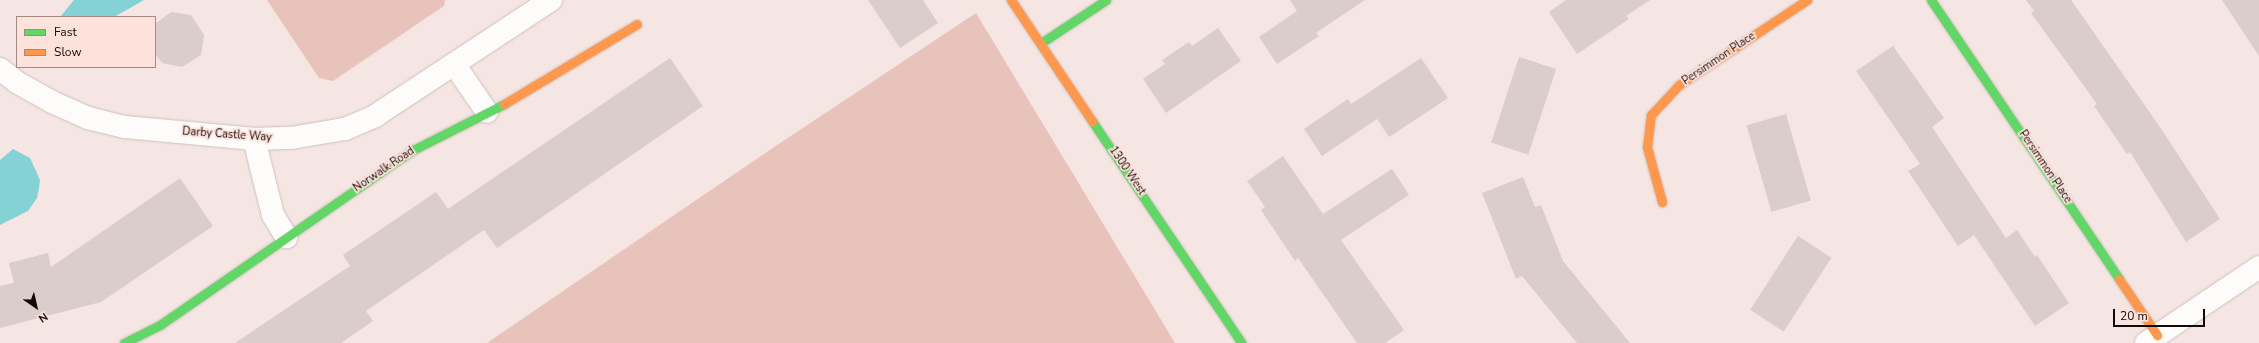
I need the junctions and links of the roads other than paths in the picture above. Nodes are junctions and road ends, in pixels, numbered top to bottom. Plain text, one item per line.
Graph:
1 (551, 0) edge
2 (1011, 0) edge
3 (1106, 0) edge
4 (1807, 0) edge
5 (1931, 0) edge
6 (637, 24) dead end
7 (1041, 43) junction
8 (454, 64) junction
9 (0, 69) edge
10 (487, 112) junction
11 (254, 139) junction
12 (1662, 202) dead end
13 (286, 237) junction
14 (2259, 267) edge
15 (2152, 339) edge
16 (124, 343) edge
17 (1242, 343) edge

1 - 8 street, Darby Castle Way
2 - 7 street, 1300 West
3 - 7 street
4 - 12 street, Persimmon Place
5 - 15 street, Persimmon Place
6 - 10 street, Norwalk Road
7 - 17 street, 1300 West
8 - 10 street
8 - 11 street, Darby Castle Way
9 - 11 street, Darby Castle Way
10 - 13 street, Norwalk Road
11 - 13 street
13 - 16 street, Norwalk Road
14 - 15 street

